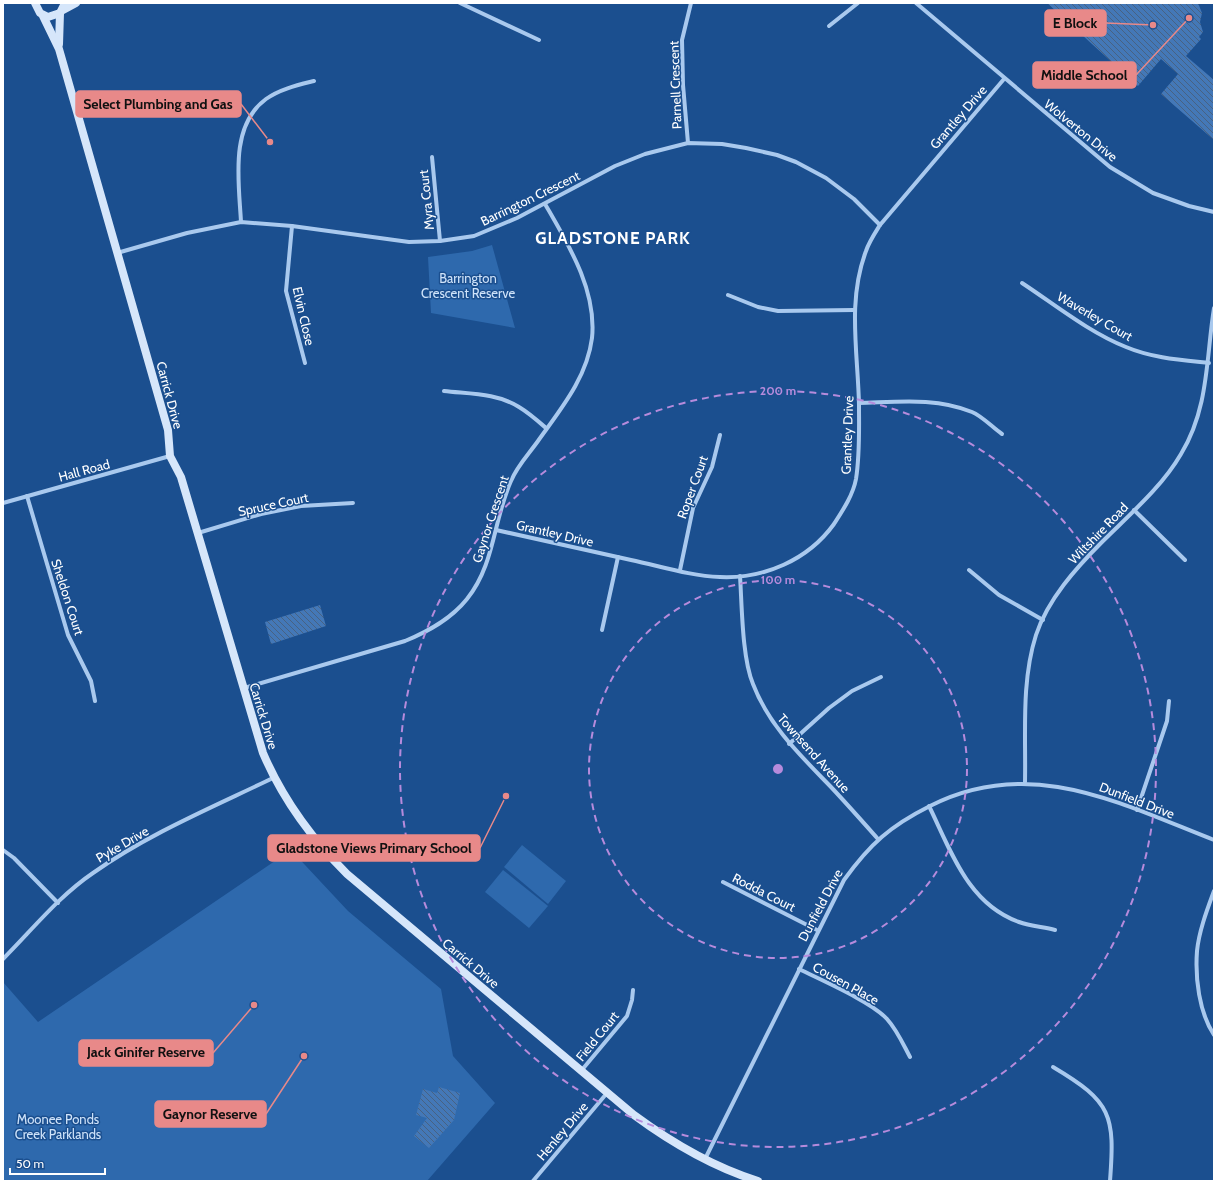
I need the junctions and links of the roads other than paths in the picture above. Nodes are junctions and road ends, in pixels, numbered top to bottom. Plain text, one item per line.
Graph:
1 (35, 3) edge
2 (76, 3) edge
3 (460, 3) edge
4 (691, 3) edge
5 (858, 3) edge
6 (916, 3) edge
7 (63, 9) edge
8 (44, 16) junction
9 (829, 26) dead end
10 (539, 40) dead end
11 (59, 49) junction
12 (1004, 79) junction
13 (314, 81) dead end
14 (688, 143) junction
15 (432, 157) dead end
16 (545, 204) junction
17 (1214, 212) edge
18 (242, 222) junction
19 (880, 224) junction
20 (292, 226) junction
21 (440, 241) junction
22 (117, 253) junction
23 (1022, 283) dead end
24 (728, 295) dead end
25 (1214, 308) edge
26 (854, 310) junction
27 (305, 363) dead end
28 (1209, 363) junction
29 (444, 391) dead end
30 (859, 403) junction
31 (546, 428) junction
32 (1002, 434) dead end
33 (720, 435) dead end
34 (170, 456) junction
35 (27, 496) junction
36 (3, 503) edge
37 (353, 503) dead end
38 (1134, 510) junction
39 (496, 530) junction
40 (198, 533) junction
41 (618, 557) junction
42 (1185, 560) dead end
43 (680, 570) junction
44 (969, 570) dead end
45 (740, 576) junction
46 (1043, 620) junction
47 (602, 630) dead end
48 (881, 677) dead end
49 (243, 689) junction
50 (95, 701) dead end
51 (1169, 701) dead end
52 (789, 744) junction
53 (273, 778) junction
54 (1025, 782) junction
55 (929, 806) junction
56 (1137, 810) junction
57 (878, 838) junction
58 (1214, 840) edge
59 (3, 850) edge
60 (723, 882) dead end
61 (1214, 891) edge
62 (58, 903) junction
63 (817, 930) junction
64 (1055, 930) dead end
65 (3, 959) edge
66 (798, 969) junction
67 (633, 990) dead end
68 (1214, 1035) edge
69 (910, 1057) dead end
70 (1053, 1067) dead end
71 (581, 1071) junction
72 (607, 1093) junction
73 (704, 1159) junction
74 (533, 1181) edge
75 (758, 1181) edge
76 (1110, 1181) edge

1 - 8 street, Carrick Drive
2 - 7 street
3 - 10 street
4 - 14 street, Parnell Crescent
5 - 9 street
6 - 12 street, Wolverton Drive
7 - 8 street
7 - 11 street, Carrick Drive
8 - 11 street, Carrick Drive
11 - 22 street, Carrick Drive
12 - 17 street, Wolverton Drive
12 - 19 street, Grantley Drive
13 - 18 street
14 - 16 street, Barrington Crescent
14 - 19 street, Barrington Crescent
15 - 21 street, Myra Court
16 - 21 street, Barrington Crescent
16 - 31 street, Gaynor Crescent
18 - 20 street, Barrington Crescent
18 - 22 street, Barrington Crescent
19 - 26 street, Grantley Drive
20 - 21 street, Barrington Crescent
20 - 27 street, Elvin Close
22 - 34 street, Carrick Drive
23 - 28 street, Waverley Court
24 - 26 street
25 - 28 street, Wiltshire Road
26 - 30 street, Grantley Drive
28 - 38 street, Wiltshire Road
29 - 31 street
30 - 32 street
30 - 45 street, Grantley Drive
31 - 39 street, Gaynor Crescent
33 - 43 street, Roper Court
34 - 35 street, Hall Road
34 - 40 street, Carrick Drive
35 - 36 street, Hall Road
35 - 50 street, Sheldon Court
37 - 40 street, Spruce Court
38 - 42 street
38 - 46 street, Wiltshire Road
39 - 41 street, Grantley Drive
39 - 49 street, Gaynor Crescent
40 - 49 street, Carrick Drive
41 - 43 street, Grantley Drive
41 - 47 street
43 - 45 street, Grantley Drive
44 - 46 street
45 - 52 street, Townsend Avenue
46 - 54 street, Wiltshire Road
48 - 52 street
49 - 53 street, Carrick Drive
51 - 56 street
52 - 57 street, Townsend Avenue
53 - 62 street, Pyke Drive
53 - 71 street, Carrick Drive
54 - 55 street, Dunfield Drive
54 - 56 street, Dunfield Drive
55 - 57 street, Dunfield Drive
55 - 64 street
56 - 58 street, Dunfield Drive
57 - 63 street, Dunfield Drive
59 - 62 street
60 - 63 street, Rodda Court
61 - 68 street
62 - 65 street, Pyke Drive
63 - 66 street, Dunfield Drive
66 - 69 street, Cousen Place
66 - 73 street, Dunfield Drive
67 - 71 street, Field Court
70 - 76 street
71 - 72 street, Carrick Drive
72 - 73 street, Carrick Drive
72 - 74 street, Henley Drive
73 - 75 street, Carrick Drive

